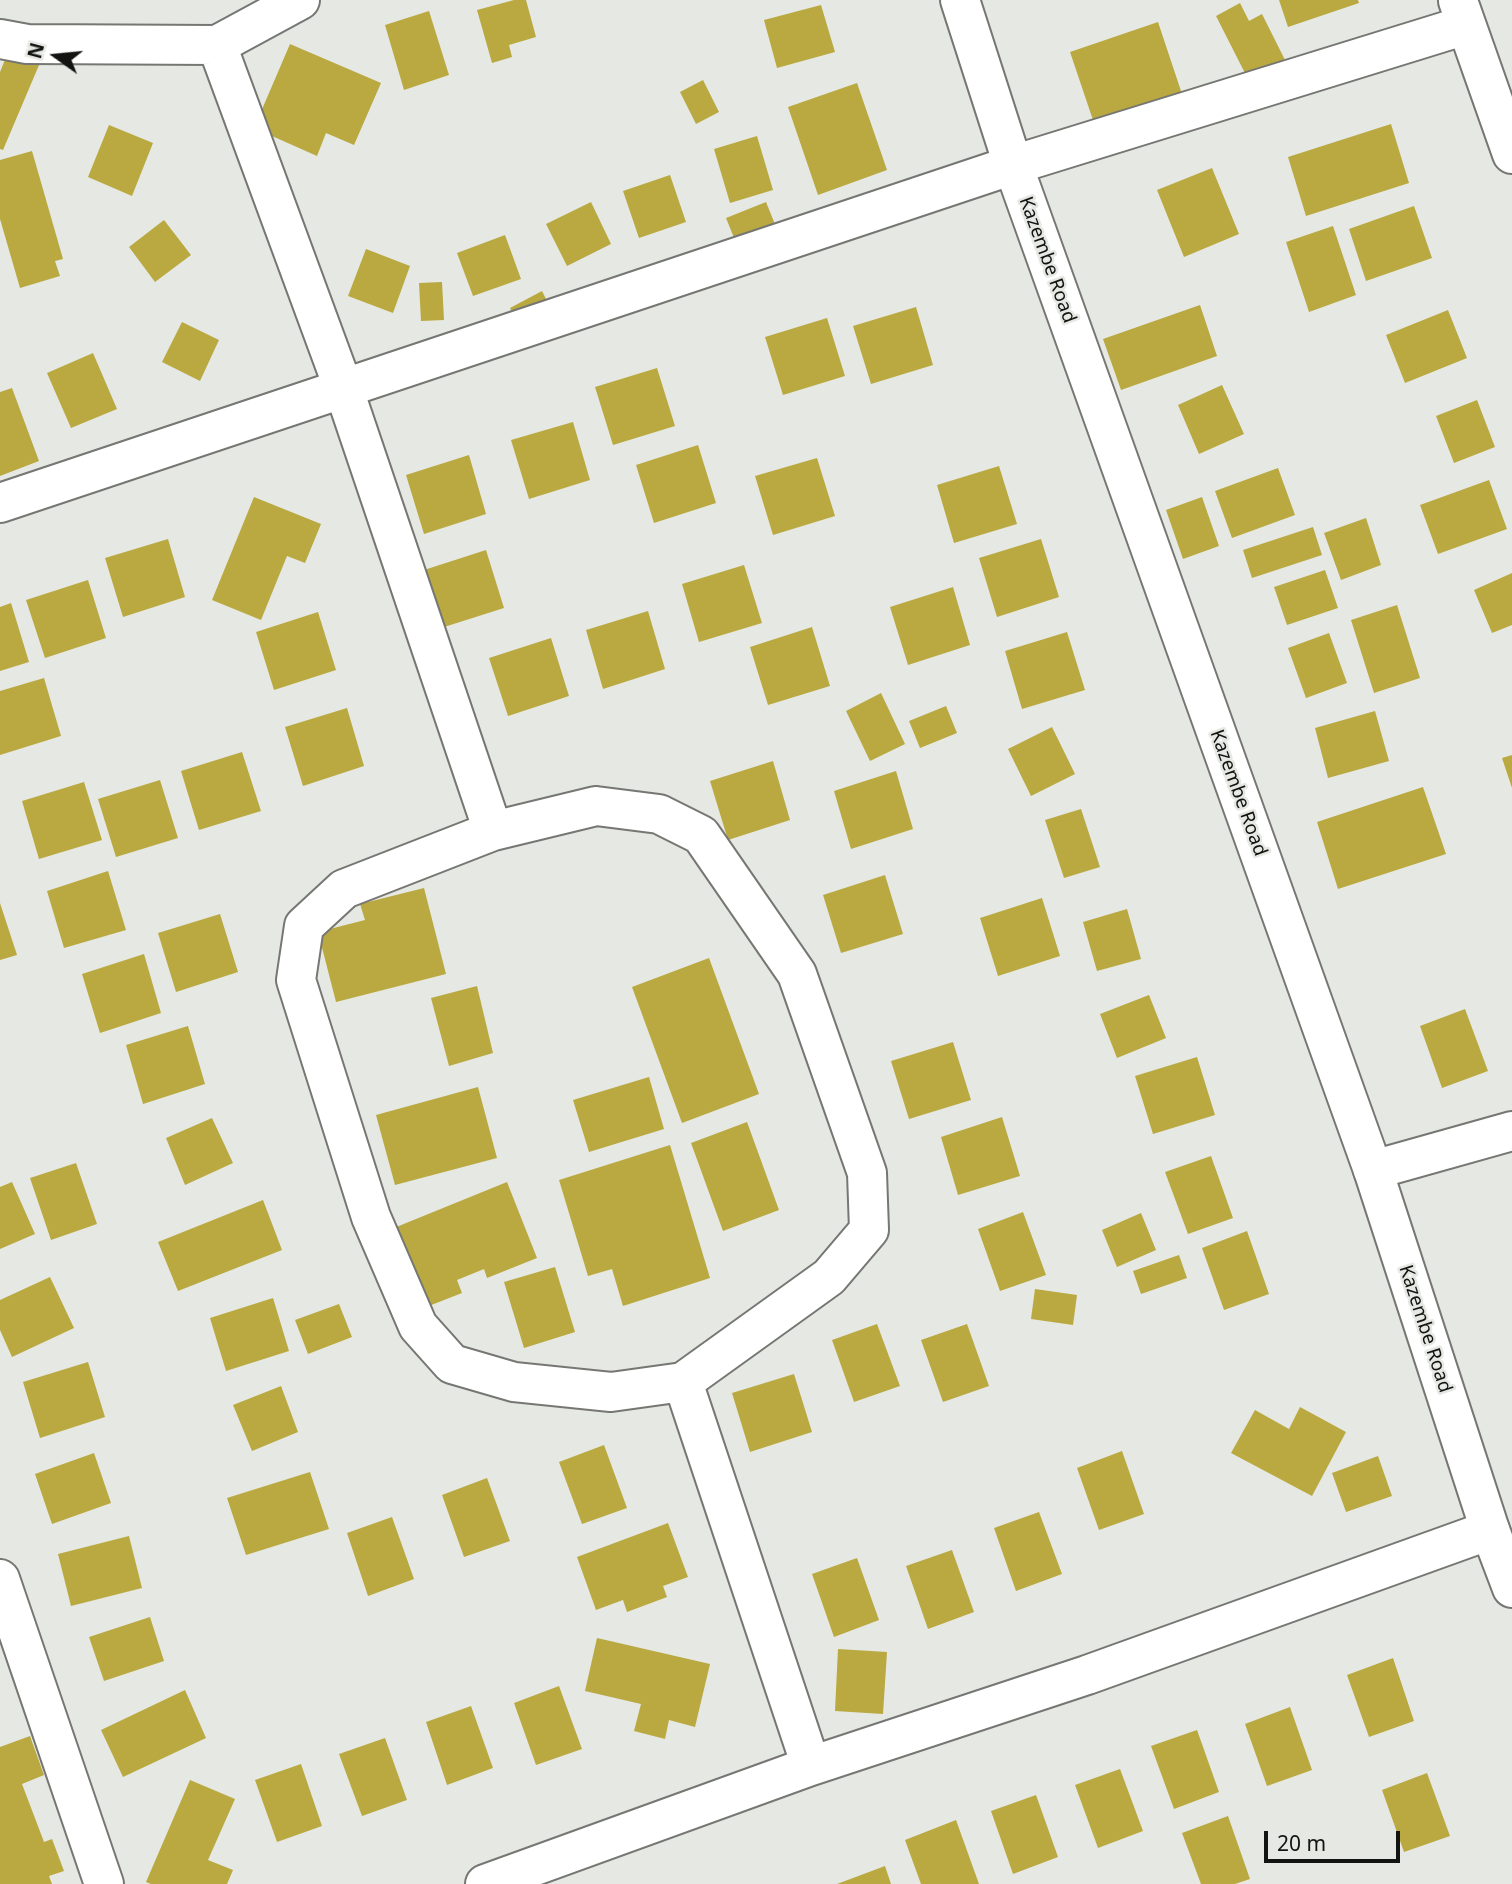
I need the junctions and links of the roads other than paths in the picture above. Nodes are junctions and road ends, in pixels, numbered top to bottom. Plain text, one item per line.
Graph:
1 (300, 0) edge
2 (960, 0) edge
3 (1462, 13) edge
4 (0, 38) edge
5 (217, 45) junction
6 (1512, 154) edge
7 (1013, 165) junction
8 (343, 387) junction
9 (0, 503) edge
10 (493, 831) junction
11 (1512, 1131) edge
12 (1373, 1170) junction
13 (683, 1382) junction
14 (1490, 1530) junction
15 (0, 1579) edge
16 (1512, 1588) edge
17 (811, 1766) junction
18 (104, 1884) edge
19 (485, 1884) edge

1 - 5 street
2 - 7 street, Kazembe Road
3 - 6 street
3 - 7 street
4 - 5 street
5 - 8 street
7 - 8 street
7 - 12 street, Kazembe Road
8 - 9 street
8 - 10 street
10 - 13 street
10 - 13 street
11 - 12 street
12 - 14 street, Kazembe Road
13 - 17 street
14 - 16 street, Kazembe Road
14 - 17 street
15 - 18 street
17 - 19 street

